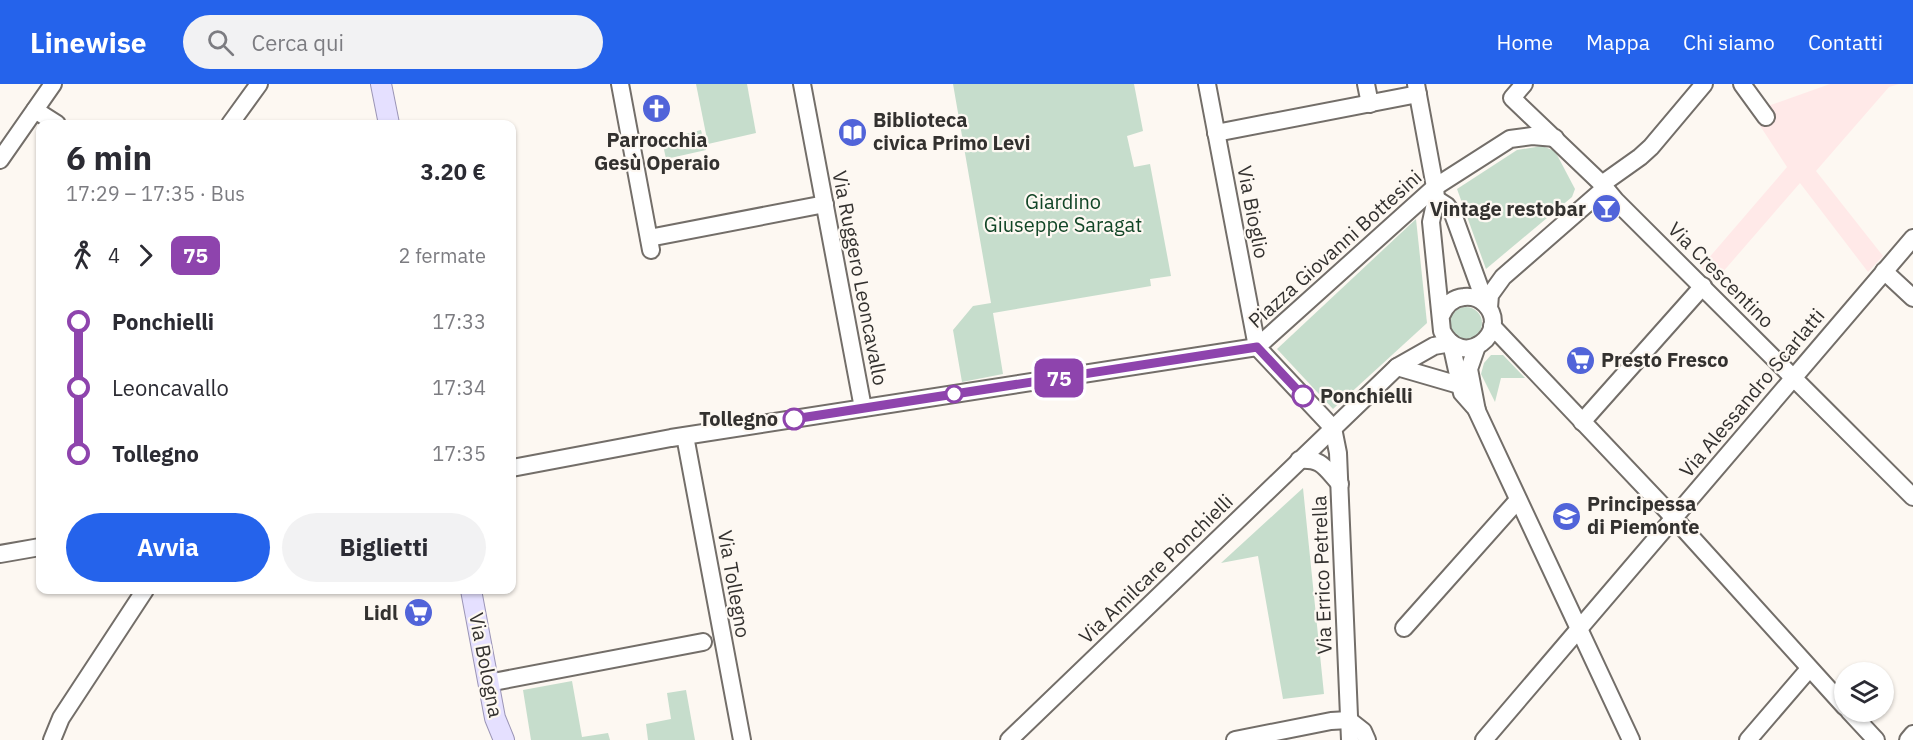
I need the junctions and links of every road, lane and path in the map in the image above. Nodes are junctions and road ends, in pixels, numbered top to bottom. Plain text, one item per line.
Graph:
1 (53, 84) edge
2 (260, 84) edge
3 (381, 84) edge
4 (620, 84) edge
5 (802, 84) edge
6 (1207, 84) edge
7 (1366, 84) edge
8 (1524, 84) edge
9 (1704, 84) edge
10 (1742, 84) edge
11 (1417, 89) edge
12 (1370, 104) junction
13 (35, 110) junction
14 (1766, 117) dead end
15 (51, 120) edge
16 (233, 120) edge
17 (388, 120) edge
18 (1216, 133) junction
19 (1555, 138) junction
20 (0, 160) edge
21 (1604, 186) junction
22 (1435, 193) junction
23 (825, 204) junction
24 (1913, 238) edge
25 (1884, 271) junction
26 (1703, 286) junction
27 (1913, 298) edge
28 (1485, 305) junction
29 (1441, 316) junction
30 (1492, 326) junction
31 (1451, 343) junction
32 (1477, 346) junction
33 (1257, 347) junction
34 (1397, 368) junction
35 (1793, 377) junction
36 (1459, 385) junction
37 (863, 408) junction
38 (1477, 411) junction
39 (1582, 422) junction
40 (1333, 428) junction
41 (685, 436) junction
42 (1299, 460) junction
43 (516, 467) edge
44 (1340, 484) junction
45 (1913, 497) edge
46 (1518, 500) junction
47 (1674, 518) junction
48 (36, 548) edge
49 (0, 554) edge
50 (142, 594) edge
51 (472, 594) edge
52 (483, 594) edge
53 (1404, 628) dead end
54 (1579, 629) junction
55 (703, 642) dead end
56 (1809, 669) junction
57 (494, 682) junction
58 (1834, 695) edge
59 (1349, 720) junction
60 (1859, 722) edge
61 (1913, 734) edge
62 (52, 740) edge
63 (504, 740) edge
64 (742, 740) edge
65 (1009, 740) edge
66 (1234, 740) edge
67 (1350, 740) edge
68 (1368, 740) edge
69 (1484, 740) edge
70 (1631, 740) edge
71 (1748, 740) edge
72 (1876, 740) edge
73 (1908, 740) edge

1 - 13 street
2 - 16 street
3 - 17 main road
4 - 23 street
5 - 23 street, Via Ruggero Leoncavallo
6 - 18 street, Via Bioglio
7 - 12 street
8 - 19 street
9 - 21 street
10 - 14 street
11 - 12 street
11 - 22 street
12 - 18 street
13 - 15 street
13 - 20 street
18 - 33 street, Via Bioglio
19 - 21 street
19 - 22 street, Piazza Giovanni Bottesini
21 - 26 street, Via Crescentino
21 - 28 street
22 - 28 street, Piazza Giovanni Bottesini
22 - 29 street, Piazza Giovanni Bottesini
22 - 33 street, Piazza Giovanni Bottesini
23 - 37 street, Via Ruggero Leoncavallo
24 - 25 street, Via Alessandro Scarlatti
25 - 27 street
25 - 35 street, Via Alessandro Scarlatti
26 - 35 street, Via Crescentino
26 - 39 street
28 - 29 street
28 - 30 street, Piazza Giovanni Bottesini
29 - 31 street, Piazza Giovanni Bottesini
30 - 32 street
30 - 39 street
31 - 32 street
31 - 34 street
31 - 36 street, Piazza Giovanni Bottesini
32 - 38 street
33 - 37 street
33 - 40 street, Piazza Giovanni Bottesini
34 - 36 street
34 - 40 street
35 - 45 street, Via Crescentino
35 - 47 street, Via Alessandro Scarlatti
36 - 38 street
37 - 41 street
38 - 46 street
39 - 47 street
40 - 42 street, Via Amilcare Ponchielli
40 - 44 street, Via Errico Petrella
41 - 43 street
41 - 64 street, Via Tollegno
42 - 44 street
42 - 65 street, Via Amilcare Ponchielli
44 - 59 street, Via Errico Petrella
46 - 53 street
46 - 54 street
47 - 54 street, Via Alessandro Scarlatti
47 - 56 street
48 - 49 street
50 - 62 street
51 - 57 main road, Via Bologna
52 - 57 main road, Via Bologna
54 - 69 street, Via Alessandro Scarlatti
54 - 70 street
55 - 57 street
56 - 58 street
56 - 71 street
57 - 63 main road, Via Bologna
59 - 66 street
59 - 67 street, Via Errico Petrella
59 - 68 street
60 - 72 street
61 - 73 street

